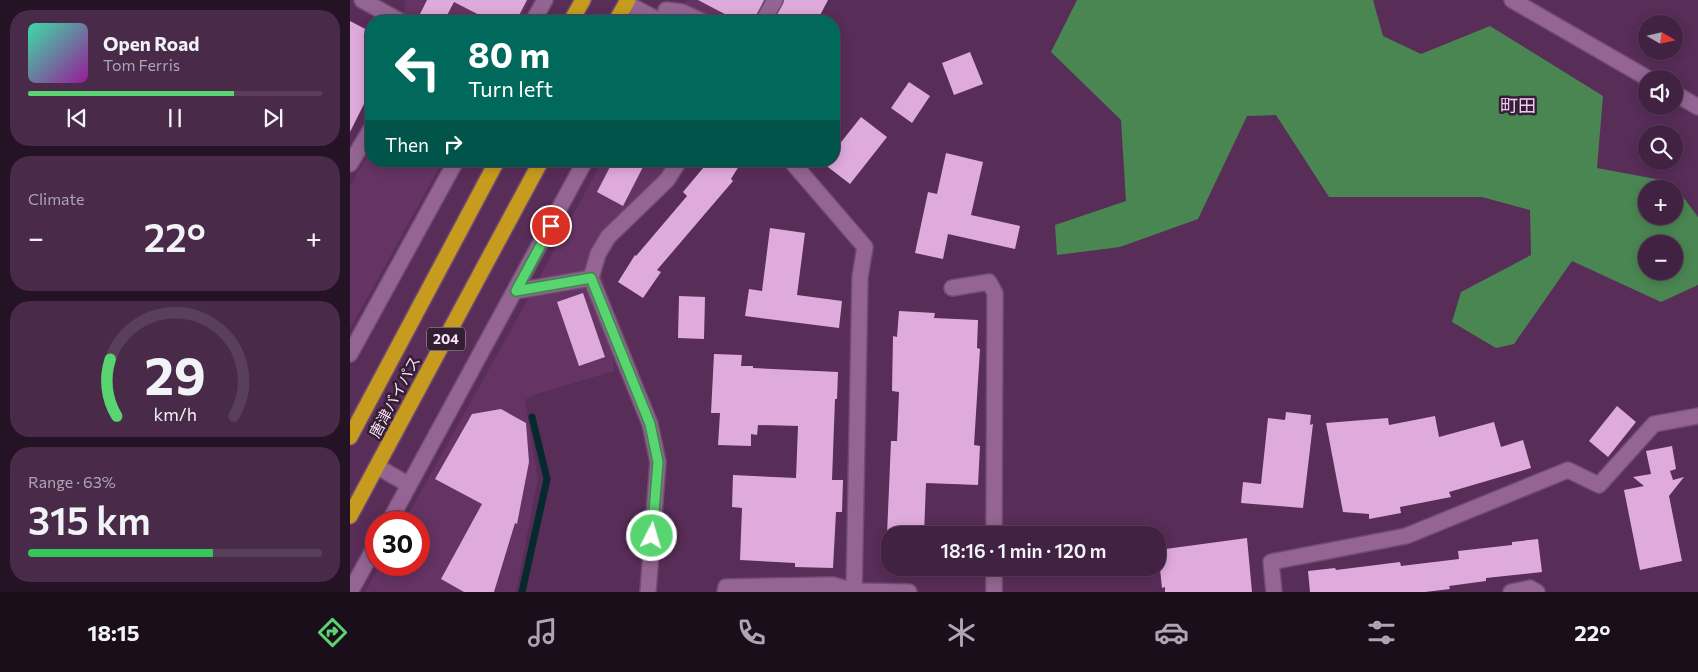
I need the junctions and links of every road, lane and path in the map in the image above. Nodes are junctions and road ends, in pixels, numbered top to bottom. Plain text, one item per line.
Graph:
1 (362, 0) edge
2 (545, 0) edge
3 (583, 0) edge
4 (775, 0) edge
5 (1512, 0) edge
6 (627, 1) edge
7 (665, 13) edge
8 (389, 15) edge
9 (536, 15) edge
10 (574, 15) edge
11 (619, 15) edge
12 (689, 15) edge
13 (767, 15) edge
14 (1638, 73) edge
15 (1683, 98) edge
16 (1698, 107) edge
17 (365, 139) edge
18 (350, 164) edge
19 (453, 167) edge
20 (494, 167) edge
21 (538, 167) edge
22 (582, 167) edge
23 (676, 167) edge
24 (796, 167) edge
25 (591, 278) junction
26 (952, 288) dead end
27 (516, 291) junction
28 (350, 354) edge
29 (1698, 416) edge
30 (350, 437) edge
31 (378, 467) junction
32 (409, 485) junction
33 (395, 511) edge
34 (350, 516) edge
35 (994, 526) edge
36 (365, 565) edge
37 (994, 576) edge
38 (854, 591) edge
39 (350, 592) edge
40 (648, 592) edge
41 (725, 592) edge
42 (909, 592) edge
43 (994, 592) edge
44 (1274, 592) edge
45 (1511, 592) edge
46 (1537, 592) edge

1 - 8 street
2 - 9 street
3 - 10 highway
4 - 13 street
5 - 14 street
6 - 7 street
6 - 11 highway
7 - 12 street
15 - 16 street
17 - 18 street
19 - 28 street
20 - 30 highway, 唐津バイパス / 204
21 - 31 highway, 唐津バイパス / 204
22 - 27 street
23 - 25 street
24 - 38 street
25 - 27 street
25 - 40 street
26 - 35 street
27 - 32 street
29 - 44 street
31 - 32 street
31 - 34 highway, 唐津バイパス / 204
32 - 33 street
36 - 39 street
37 - 43 street
38 - 41 street
38 - 42 street
45 - 46 street

